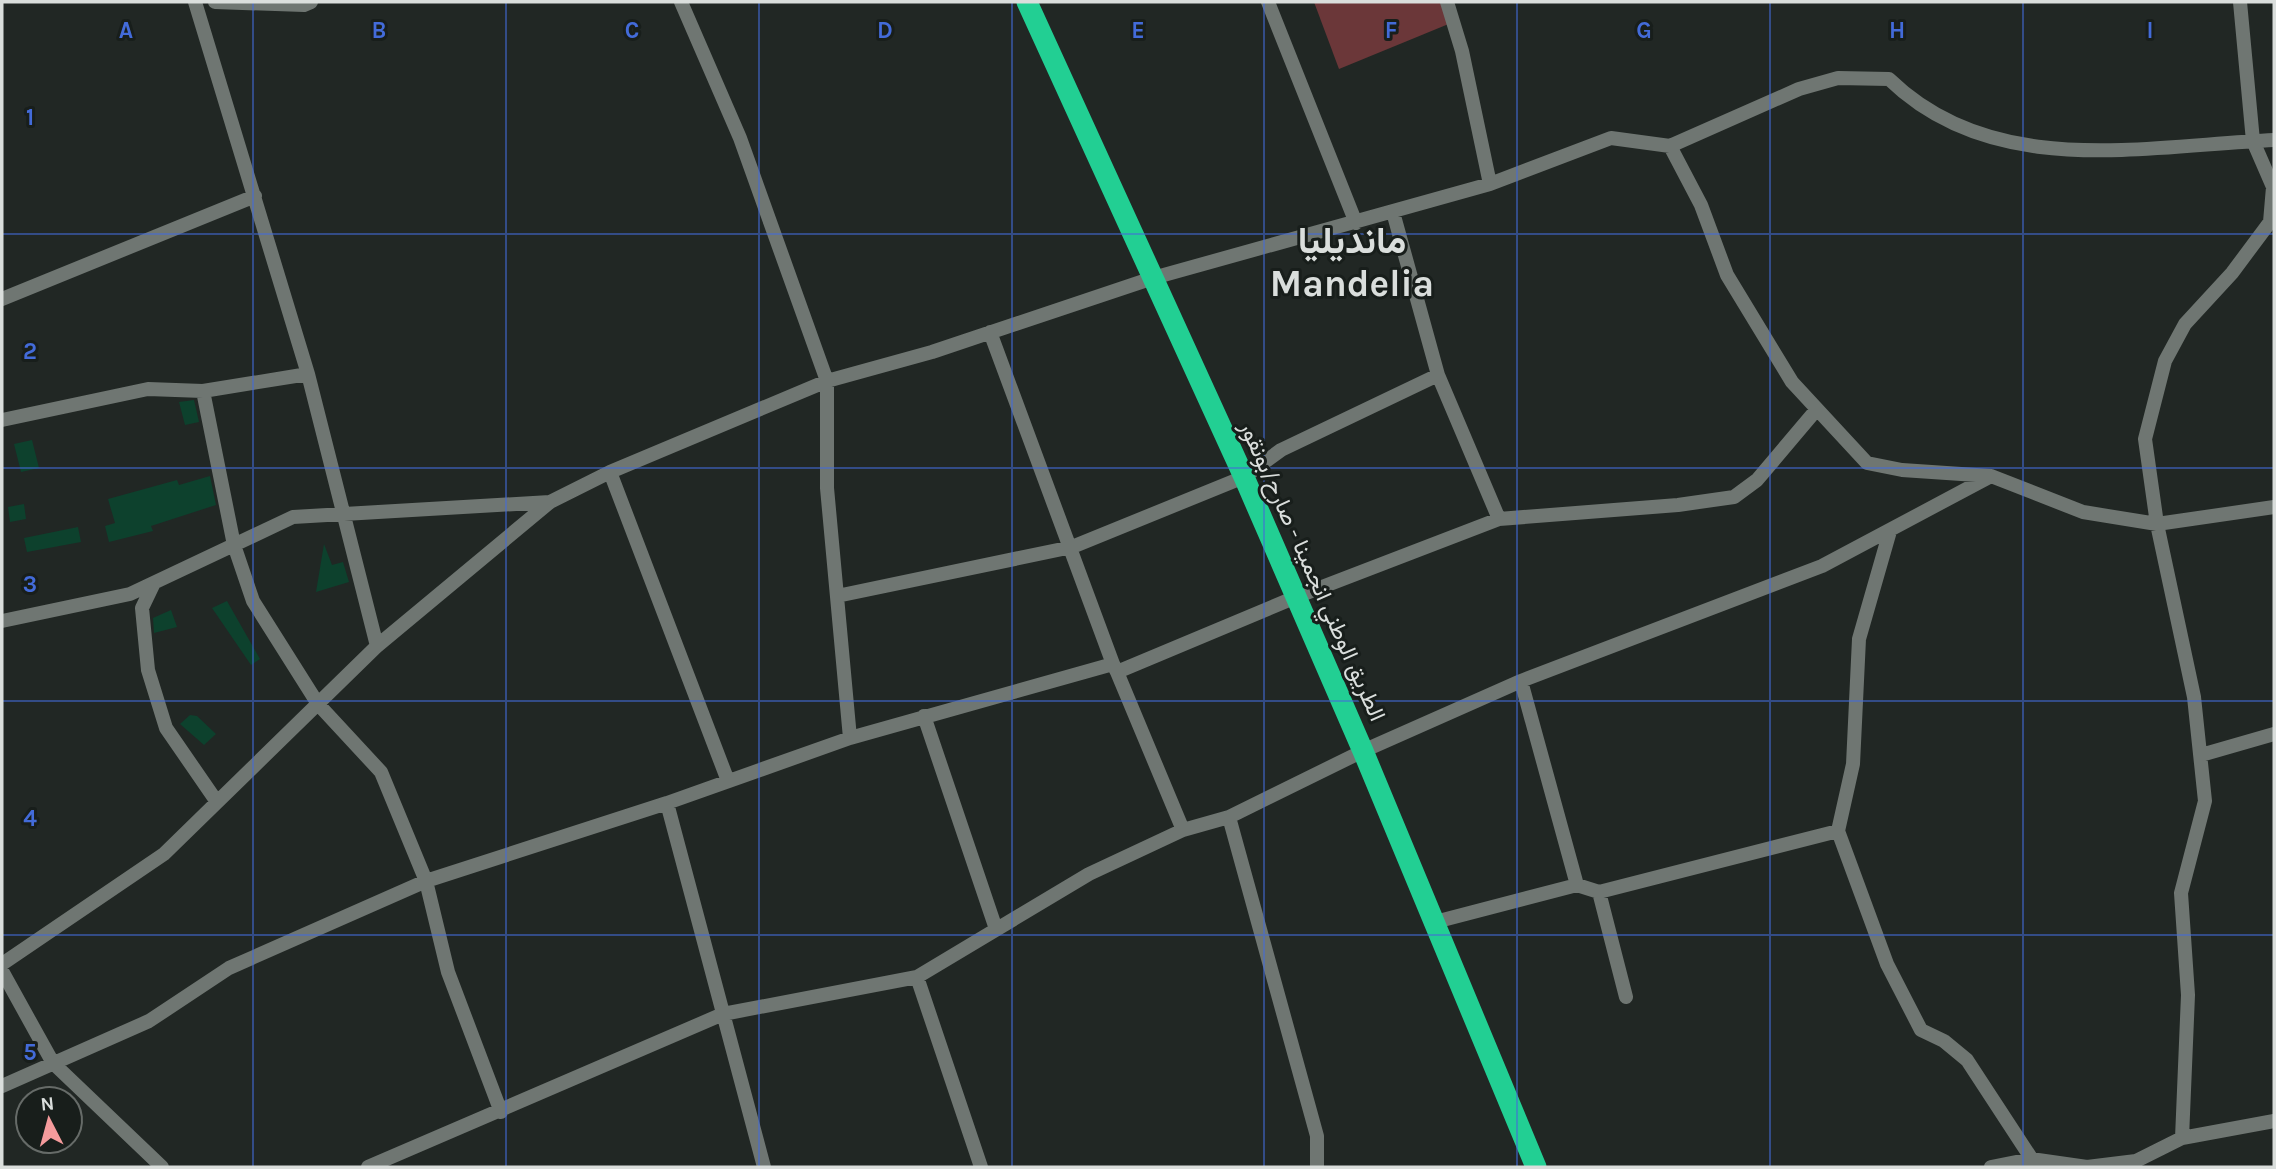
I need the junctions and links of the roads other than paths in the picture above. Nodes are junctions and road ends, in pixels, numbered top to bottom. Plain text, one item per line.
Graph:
1 (195, 2) edge
2 (215, 2) edge
3 (311, 2) edge
4 (681, 2) edge
5 (1027, 2) edge
6 (1268, 2) edge
7 (1447, 2) edge
8 (2240, 2) edge
9 (2274, 140) edge
10 (2252, 141) junction
11 (1670, 146) junction
12 (1490, 184) junction
13 (255, 196) junction
14 (1393, 212) junction
15 (1356, 223) junction
16 (1153, 278) junction
17 (2, 299) edge
18 (990, 332) junction
19 (308, 374) junction
20 (1438, 375) junction
21 (827, 381) junction
22 (203, 391) junction
23 (1817, 409) junction
24 (3, 422) edge
25 (611, 472) junction
26 (1244, 477) junction
27 (1991, 477) junction
28 (550, 502) junction
29 (2274, 507) edge
30 (344, 515) junction
31 (1499, 519) junction
32 (2157, 524) junction
33 (1890, 531) junction
34 (234, 545) junction
35 (1072, 547) junction
36 (154, 583) junction
37 (837, 596) junction
38 (1296, 597) junction
39 (2, 621) edge
40 (377, 646) junction
41 (1115, 668) junction
42 (1521, 681) junction
43 (318, 704) junction
44 (924, 716) junction
45 (2274, 734) edge
46 (850, 738) junction
47 (1363, 751) junction
48 (2201, 755) junction
49 (729, 781) junction
50 (217, 802) junction
51 (667, 803) junction
52 (1229, 817) junction
53 (1183, 830) junction
54 (1838, 831) junction
55 (425, 881) junction
56 (1577, 885) junction
57 (1599, 892) junction
58 (1435, 922) junction
59 (996, 929) junction
60 (2, 964) edge
61 (2, 971) edge
62 (917, 977) junction
63 (1626, 997) dead end
64 (723, 1014) junction
65 (53, 1063) junction
66 (2, 1086) edge
67 (501, 1112) junction
68 (2274, 1121) edge
69 (2182, 1138) junction
70 (2034, 1163) edge
71 (761, 1166) edge
72 (162, 1167) edge
73 (368, 1167) edge
74 (981, 1167) edge
75 (1317, 1167) edge
76 (1536, 1167) edge
77 (1992, 1167) edge

1 - 13 street
2 - 3 street
4 - 21 street
5 - 16 highway, الطريق الوطني انجمينا - صارح/بونقور
6 - 15 street
7 - 12 street
8 - 10 street
9 - 10 street
10 - 11 street
10 - 32 street
11 - 12 street
11 - 23 street
12 - 14 street
13 - 17 street
13 - 19 street
14 - 15 street
14 - 20 street
15 - 16 street
16 - 18 street
16 - 26 highway, الطريق الوطني انجمينا - صارح/بونقور
18 - 21 street
18 - 35 street
19 - 22 street
19 - 30 street
20 - 26 street
20 - 31 street
21 - 25 street
21 - 37 street
22 - 24 street
22 - 34 street
23 - 27 street
23 - 31 street
25 - 28 street
25 - 49 street
26 - 35 street
26 - 38 highway, الطريق الوطني انجمينا - صارح/بونقور
27 - 32 street
27 - 33 street
28 - 30 street
28 - 40 street
29 - 32 street
30 - 34 street
30 - 40 street
31 - 38 street
32 - 48 street
33 - 42 street
33 - 54 street
34 - 36 street
34 - 43 street
35 - 37 street
35 - 41 street
36 - 39 street
36 - 50 street
37 - 46 street
38 - 41 street
38 - 47 highway, الطريق الوطني انجمينا - صارح/بونقور
40 - 43 street
41 - 44 street
41 - 53 street
42 - 47 street
42 - 56 street
43 - 50 street
43 - 55 street
44 - 46 street
44 - 59 street
45 - 48 street
46 - 49 street
47 - 52 street
47 - 58 highway, الطريق الوطني انجمينا - صارح/بونقور
48 - 69 street
49 - 51 street
50 - 60 street
51 - 55 street
51 - 64 street
52 - 53 street
52 - 75 street
53 - 59 street
54 - 57 street
54 - 70 street
55 - 65 street
55 - 67 street
56 - 57 street
56 - 58 street
57 - 63 street
58 - 76 highway, الطريق الوطني انجمينا - صارح/بونقور
59 - 62 street
61 - 65 street
62 - 64 street
62 - 74 street
64 - 67 street
64 - 71 street
65 - 66 street
65 - 72 street
67 - 73 street
68 - 69 street
69 - 70 street
70 - 77 street

